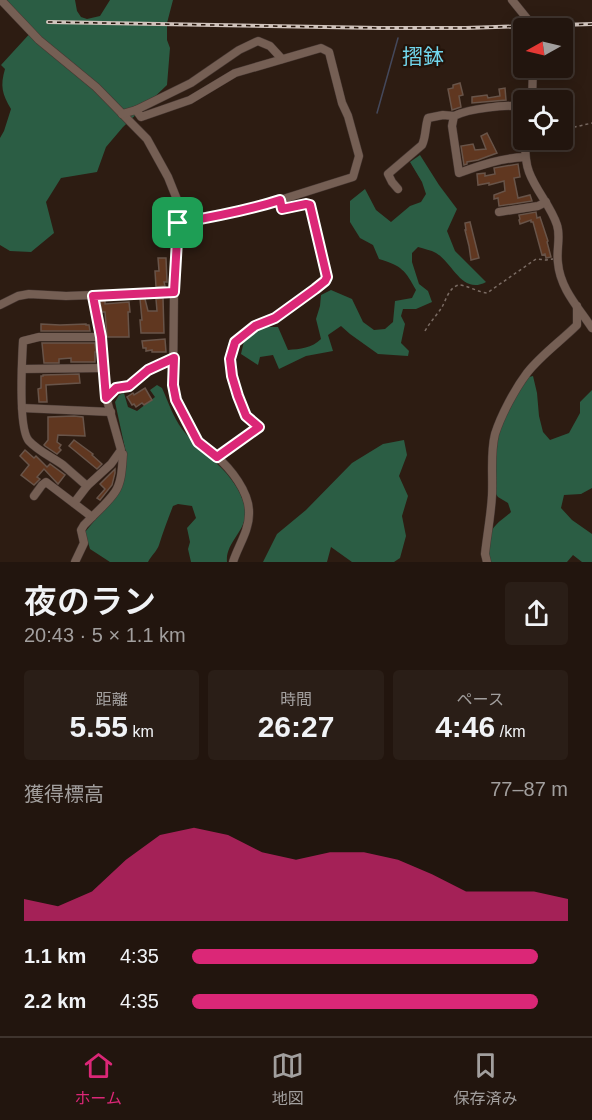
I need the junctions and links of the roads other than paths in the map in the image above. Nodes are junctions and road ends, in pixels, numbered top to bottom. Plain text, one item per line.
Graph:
1 (1, 0) edge
2 (512, 0) edge
3 (527, 18) edge
4 (282, 59) junction
5 (513, 107) edge
6 (136, 110) junction
7 (123, 114) junction
8 (454, 116) junction
9 (525, 150) edge
10 (525, 157) junction
11 (398, 189) dead end
12 (280, 200) junction
13 (546, 202) junction
14 (499, 212) dead end
15 (178, 223) junction
16 (174, 292) junction
17 (93, 296) junction
18 (0, 305) edge
19 (577, 306) junction
20 (592, 328) edge
21 (101, 337) junction
22 (174, 358) junction
23 (104, 368) junction
24 (22, 369) junction
25 (106, 398) junction
26 (22, 408) junction
27 (111, 412) junction
28 (120, 453) junction
29 (217, 457) junction
30 (87, 486) junction
31 (34, 496) dead end
32 (74, 503) junction
33 (92, 517) junction
34 (75, 562) edge
35 (233, 562) edge
36 (487, 562) edge

1 - 7 street
2 - 3 street
4 - 6 street
4 - 6 street
4 - 12 street
5 - 8 street
6 - 7 street
7 - 15 street
8 - 10 street
8 - 11 street
9 - 10 street
10 - 13 street
12 - 15 street
12 - 29 street
13 - 14 street
13 - 19 street
15 - 16 street
16 - 17 street
16 - 22 street
17 - 18 street
17 - 21 street
19 - 20 street
19 - 36 street
21 - 23 street
21 - 24 street
22 - 25 street
22 - 29 street
23 - 24 street
23 - 25 street
24 - 26 street
25 - 27 street
26 - 27 street
26 - 30 street
27 - 28 street
28 - 30 street
28 - 33 street
29 - 35 street
30 - 32 street
31 - 32 street
32 - 33 street
33 - 34 street

